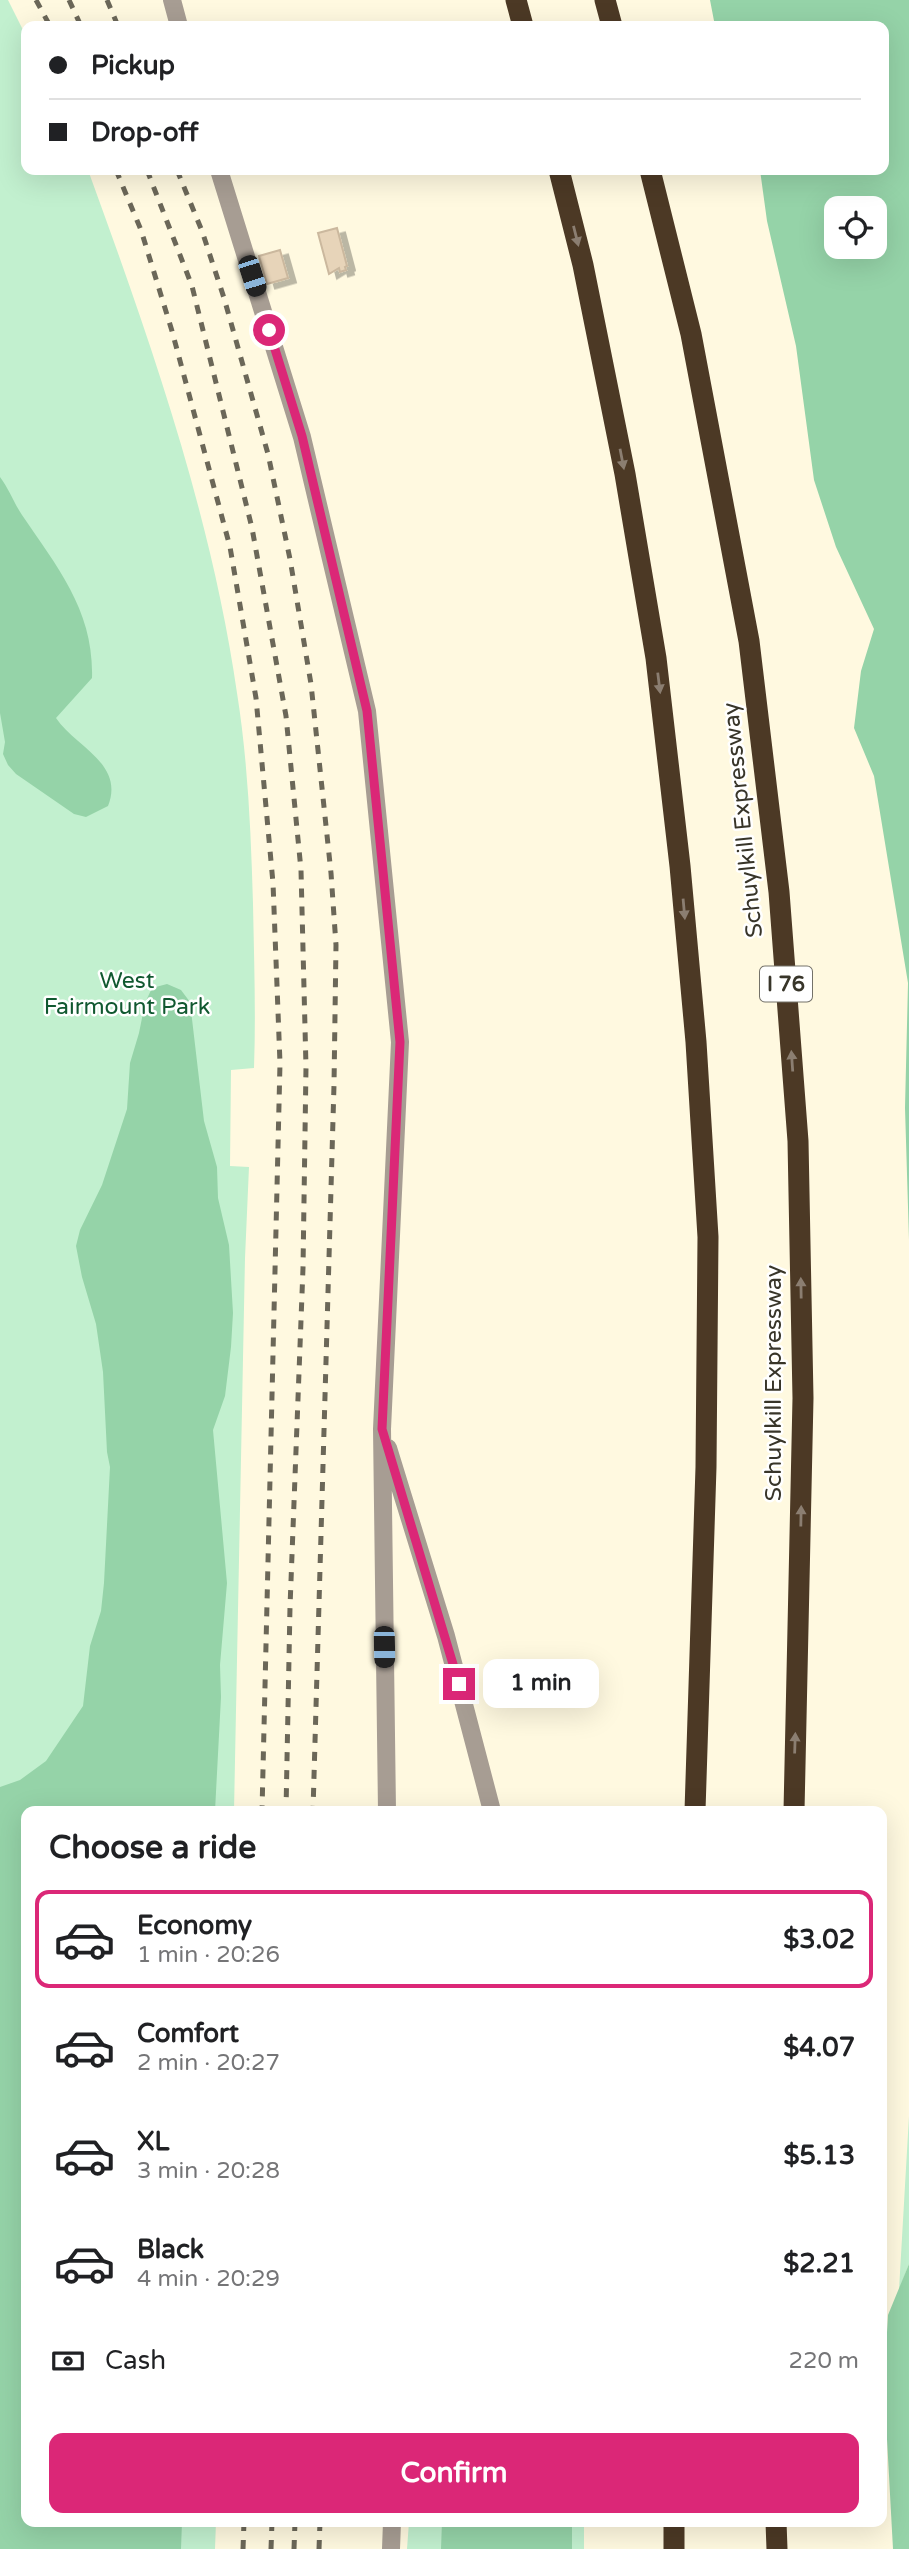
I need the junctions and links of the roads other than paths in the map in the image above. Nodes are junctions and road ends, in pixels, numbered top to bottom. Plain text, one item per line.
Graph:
1 (172, 0) edge
2 (516, 0) edge
3 (605, 0) edge
4 (178, 21) edge
5 (522, 21) edge
6 (611, 21) edge
7 (221, 175) edge
8 (560, 175) edge
9 (651, 175) edge
10 (382, 1429) junction
11 (387, 1806) edge
12 (491, 1806) edge
13 (695, 1806) edge
14 (794, 1806) edge
15 (392, 2527) edge
16 (674, 2527) edge
17 (776, 2527) edge
18 (391, 2549) edge
19 (674, 2549) edge
20 (776, 2549) edge

1 - 4 lane
2 - 5 highway
3 - 6 highway
7 - 10 lane
8 -> 13 highway
14 -> 9 highway, Schuylkill Expressway / I 76
10 - 11 lane
10 - 12 lane
15 - 18 lane
16 - 19 highway
17 - 20 highway

